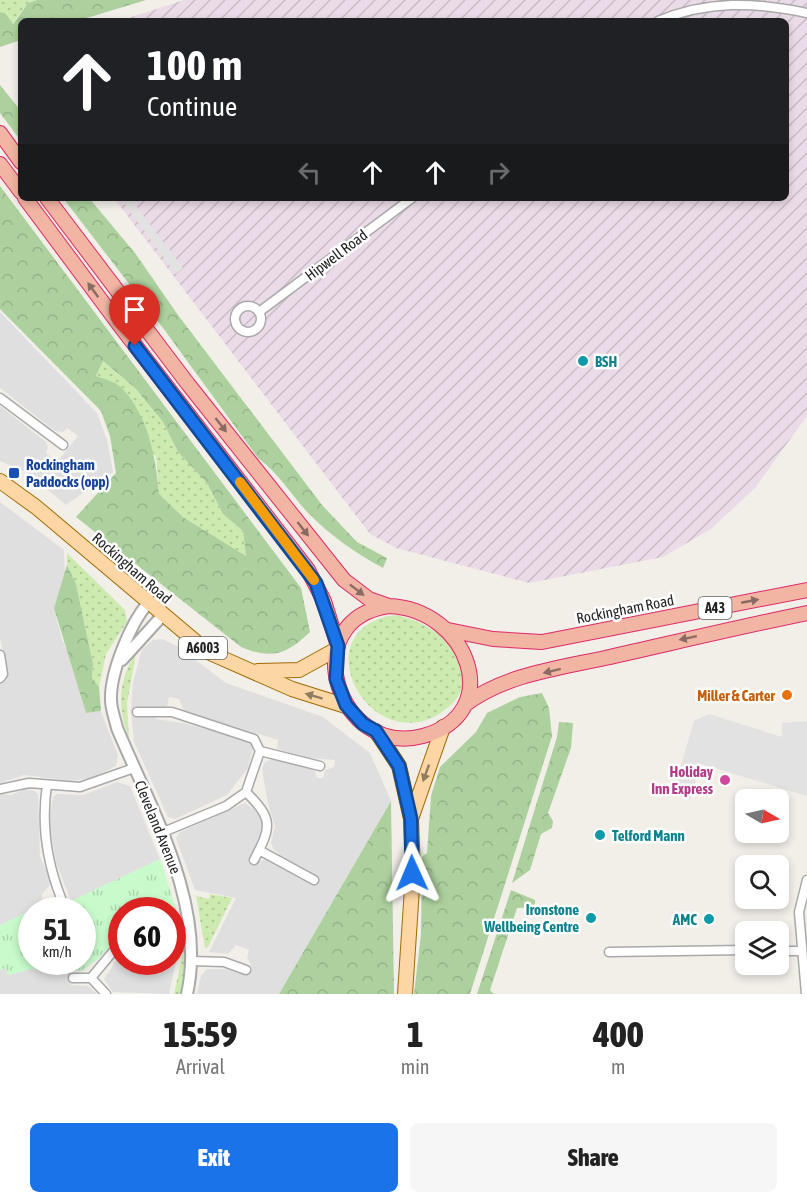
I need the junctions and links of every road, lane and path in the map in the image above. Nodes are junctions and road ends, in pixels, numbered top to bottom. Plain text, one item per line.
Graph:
1 (807, 13) edge
2 (667, 18) edge
3 (0, 133) edge
4 (18, 158) edge
5 (0, 164) edge
6 (18, 188) edge
7 (27, 201) edge
8 (49, 201) edge
9 (408, 201) edge
10 (259, 312) dead end
11 (0, 398) edge
12 (63, 445) dead end
13 (0, 481) edge
14 (807, 590) edge
15 (148, 603) junction
16 (389, 606) junction
17 (807, 613) edge
18 (162, 616) junction
19 (448, 630) junction
20 (337, 647) junction
21 (0, 655) edge
22 (117, 664) junction
23 (249, 671) junction
24 (0, 678) edge
25 (466, 704) junction
26 (346, 705) junction
27 (137, 712) dead end
28 (443, 727) junction
29 (376, 731) junction
30 (260, 751) junction
31 (320, 766) dead end
32 (134, 768) junction
33 (47, 785) junction
34 (0, 789) edge
35 (246, 792) junction
36 (411, 819) junction
37 (161, 833) junction
38 (259, 850) junction
39 (254, 860) dead end
40 (314, 880) dead end
41 (807, 880) edge
42 (61, 897) edge
43 (735, 950) edge
44 (789, 951) edge
45 (802, 951) junction
46 (609, 952) dead end
47 (108, 957) edge
48 (192, 961) junction
49 (246, 970) dead end
50 (73, 978) dead end
51 (91, 978) junction
52 (106, 994) edge
53 (187, 994) edge
54 (405, 994) edge
55 (806, 994) edge

1 - 2 street
3 - 4 highway
5 - 6 highway
20 -> 7 highway, A43
8 -> 16 highway, A43
9 - 10 street, Hipwell Road
11 - 12 street
13 - 15 main road, Rockingham Road / A6003
19 -> 14 highway, Rockingham Road / A43
15 - 18 main road, Rockingham Road / A6003
15 - 22 street, Cleveland Avenue
16 - 19 highway, A43
16 - 20 highway, A43
17 -> 25 highway, A43
18 - 22 street
18 - 23 main road, Rockingham Road / A6003
19 - 25 highway, A43
20 - 23 main road, Rockingham Road / A6003
20 - 26 highway, A43
21 - 24 street
22 - 32 street, Cleveland Avenue
26 -> 23 main road, Rockingham Road / A6003
25 - 28 highway, A43
26 - 29 highway, A43
27 - 30 street
28 - 29 highway, A43
28 -> 36 main road
29 - 36 main road
30 - 31 street
30 - 35 street
32 - 33 street
32 - 37 street, Cleveland Avenue
33 - 34 street
33 - 42 street
35 - 37 street
35 - 38 street
36 - 54 main road
37 - 48 street, Cleveland Avenue
38 - 39 street
38 - 40 street
41 - 45 street
43 - 46 street
44 - 45 street
45 - 55 street
47 - 51 street
48 - 49 street
48 - 53 street, Cleveland Avenue
50 - 51 street
51 - 52 street

